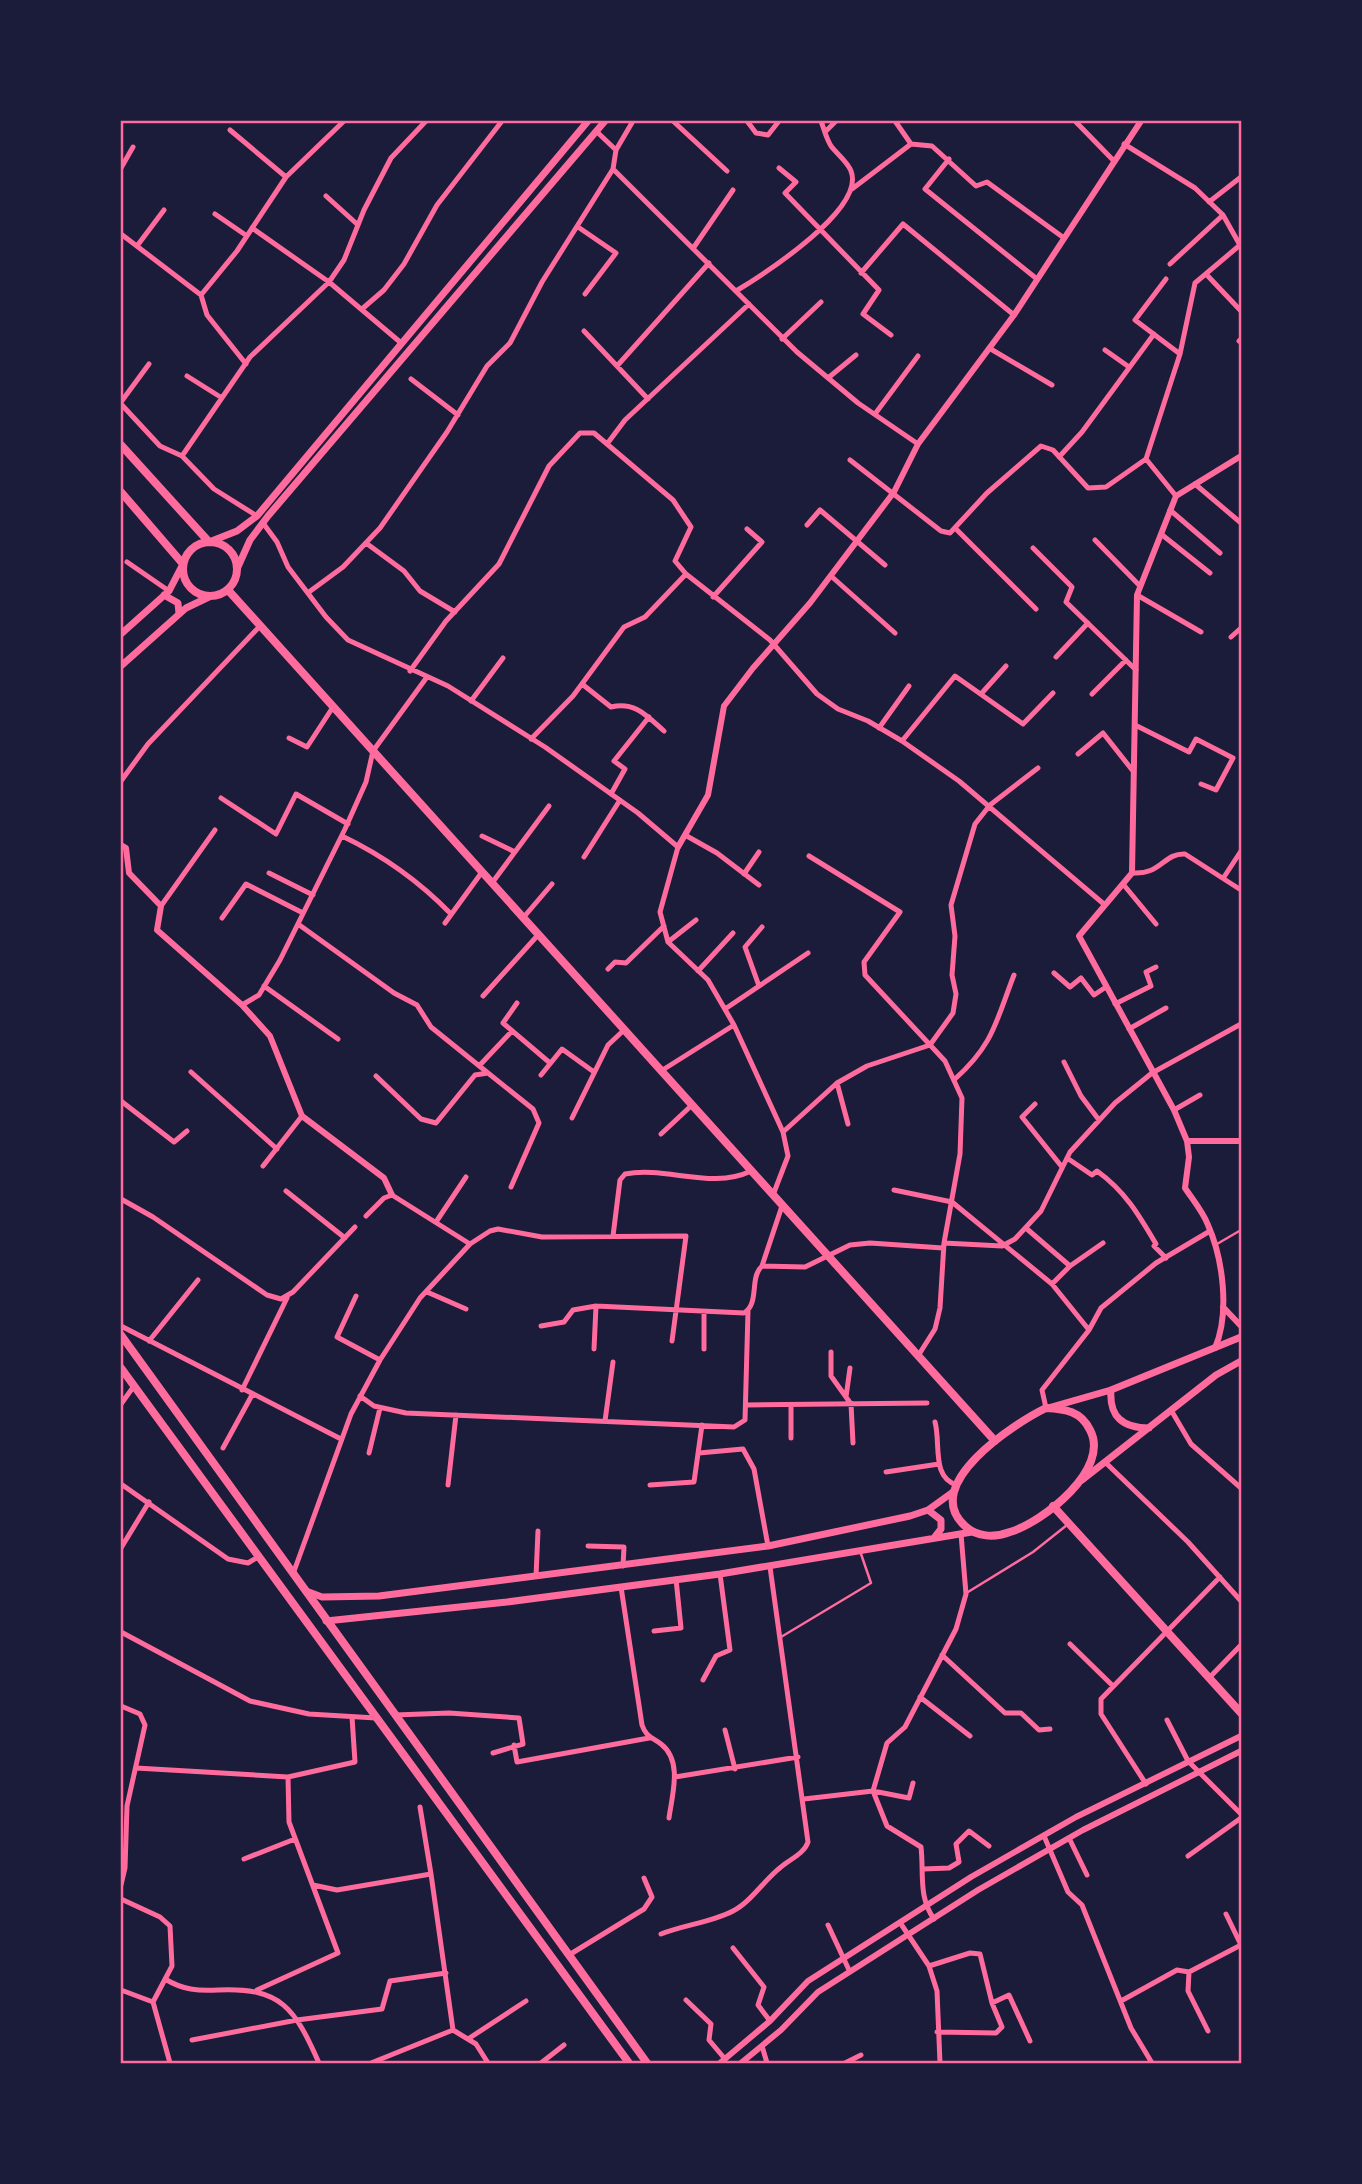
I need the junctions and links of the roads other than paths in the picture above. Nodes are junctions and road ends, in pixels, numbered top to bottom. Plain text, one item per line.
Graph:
1 (330, 121) edge
2 (344, 121) edge
3 (412, 121) edge
4 (426, 121) edge
5 (502, 121) edge
6 (588, 121) edge
7 (605, 121) edge
8 (633, 121) edge
9 (673, 121) edge
10 (747, 121) edge
11 (779, 121) edge
12 (821, 121) edge
13 (836, 121) edge
14 (895, 121) edge
15 (1075, 121) edge
16 (1141, 121) edge
17 (420, 127) junction
18 (337, 128) junction
19 (230, 130) dead end
20 (596, 131) junction
21 (825, 132) junction
22 (911, 144) junction
23 (1124, 144) junction
24 (133, 147) dead end
25 (616, 150) junction
26 (949, 159) junction
27 (1112, 160) junction
28 (121, 168) edge
29 (779, 168) dead end
30 (613, 169) junction
31 (727, 172) dead end
32 (286, 177) junction
33 (1241, 177) edge
34 (852, 189) junction
35 (733, 190) dead end
36 (326, 196) dead end
37 (1209, 202) junction
38 (164, 210) dead end
39 (215, 214) dead end
40 (1223, 215) junction
41 (358, 225) junction
42 (578, 227) junction
43 (252, 228) junction
44 (818, 230) junction
45 (121, 234) edge
46 (247, 236) junction
47 (1064, 239) junction
48 (137, 246) junction
49 (1241, 246) edge
50 (694, 247) junction
51 (709, 263) junction
52 (1170, 264) dead end
53 (860, 273) junction
54 (1206, 274) junction
55 (1037, 279) junction
56 (1166, 279) dead end
57 (329, 282) junction
58 (736, 291) junction
59 (585, 294) dead end
60 (201, 295) junction
61 (821, 302) dead end
62 (749, 304) junction
63 (362, 309) junction
64 (1241, 311) edge
65 (1014, 315) junction
66 (584, 331) dead end
67 (1154, 334) junction
68 (891, 335) dead end
69 (782, 339) junction
70 (400, 342) junction
71 (989, 348) junction
72 (1105, 349) dead end
73 (1180, 354) junction
74 (856, 355) dead end
75 (918, 356) dead end
76 (246, 363) junction
77 (149, 364) dead end
78 (617, 366) junction
79 (1129, 367) junction
80 (187, 376) dead end
81 (828, 378) junction
82 (411, 379) dead end
83 (1052, 385) dead end
84 (222, 398) junction
85 (648, 399) junction
86 (121, 403) edge
87 (875, 414) junction
88 (458, 415) junction
89 (607, 444) junction
90 (918, 444) junction
91 (121, 445) edge
92 (182, 456) junction
93 (1059, 457) junction
94 (1241, 458) edge
95 (1146, 459) junction
96 (850, 460) dead end
97 (1195, 484) junction
98 (121, 492) edge
99 (894, 492) junction
100 (1176, 496) junction
101 (1170, 510) junction
102 (257, 516) junction
103 (263, 523) junction
104 (1241, 523) edge
105 (807, 525) dead end
106 (747, 529) dead end
107 (956, 529) junction
108 (1161, 534) junction
109 (1095, 540) dead end
110 (209, 542) junction
111 (366, 542) junction
112 (856, 543) junction
113 (1032, 548) dead end
114 (1220, 553) dead end
115 (127, 562) dead end
116 (183, 564) junction
117 (885, 565) dead end
118 (237, 569) junction
119 (1210, 573) dead end
120 (686, 574) junction
121 (831, 576) junction
122 (1140, 586) junction
123 (228, 590) junction
124 (309, 592) junction
125 (166, 593) junction
126 (1137, 595) junction
127 (209, 597) junction
128 (713, 597) junction
129 (1037, 609) dead end
130 (455, 612) junction
131 (179, 615) junction
132 (1088, 624) junction
133 (260, 625) junction
134 (1241, 628) edge
135 (1201, 632) dead end
136 (895, 633) dead end
137 (121, 634) edge
138 (1231, 637) dead end
139 (773, 645) junction
140 (1056, 657) dead end
141 (503, 658) dead end
142 (1126, 660) junction
143 (121, 666) edge
144 (1006, 666) dead end
145 (410, 671) junction
146 (1137, 671) junction
147 (427, 677) junction
148 (582, 684) junction
149 (909, 686) dead end
150 (1052, 693) dead end
151 (981, 694) junction
152 (1092, 694) dead end
153 (471, 701) junction
154 (333, 707) junction
155 (649, 717) junction
156 (1135, 725) junction
157 (879, 728) junction
158 (664, 731) dead end
159 (289, 738) dead end
160 (531, 739) junction
161 (902, 741) junction
162 (373, 751) junction
163 (1078, 754) dead end
164 (1038, 768) dead end
165 (1134, 771) junction
166 (121, 781) edge
167 (1202, 784) dead end
168 (611, 794) junction
169 (221, 799) dead end
170 (620, 800) junction
171 (990, 805) junction
172 (549, 806) dead end
173 (348, 824) junction
174 (215, 830) dead end
175 (685, 835) junction
176 (342, 836) junction
177 (482, 836) dead end
178 (121, 845) edge
179 (678, 847) junction
180 (1241, 851) edge
181 (515, 852) junction
182 (760, 852) dead end
183 (810, 856) dead end
184 (584, 857) dead end
185 (482, 872) junction
186 (269, 873) dead end
187 (1132, 873) junction
188 (744, 874) junction
189 (1224, 877) junction
190 (492, 883) junction
191 (552, 884) dead end
192 (1123, 884) junction
193 (759, 885) dead end
194 (1241, 890) edge
195 (313, 894) junction
196 (1105, 905) junction
197 (161, 906) junction
198 (303, 913) junction
199 (452, 914) junction
200 (222, 918) dead end
201 (523, 918) junction
202 (696, 920) dead end
203 (445, 923) dead end
204 (298, 924) junction
205 (1156, 924) dead end
206 (664, 926) junction
207 (762, 927) dead end
208 (733, 933) dead end
209 (538, 935) junction
210 (668, 942) junction
211 (808, 953) dead end
212 (1156, 967) dead end
213 (608, 969) dead end
214 (698, 971) junction
215 (1054, 973) dead end
216 (1014, 975) dead end
217 (264, 986) junction
218 (759, 986) junction
219 (1106, 987) junction
220 (484, 996) dead end
221 (517, 1003) dead end
222 (1115, 1004) junction
223 (242, 1005) junction
224 (1166, 1008) dead end
225 (725, 1009) junction
226 (1241, 1024) edge
227 (734, 1025) junction
228 (624, 1030) junction
229 (1128, 1030) junction
230 (512, 1031) junction
231 (338, 1039) dead end
232 (930, 1045) junction
233 (1064, 1062) dead end
234 (550, 1063) junction
235 (479, 1066) junction
236 (661, 1071) junction
237 (191, 1072) dead end
238 (594, 1072) junction
239 (488, 1073) junction
240 (1152, 1073) junction
241 (541, 1075) dead end
242 (376, 1076) dead end
243 (955, 1079) junction
244 (837, 1083) junction
245 (1200, 1095) dead end
246 (121, 1101) edge
247 (1035, 1104) dead end
248 (692, 1105) junction
249 (1174, 1110) junction
250 (302, 1116) junction
251 (572, 1118) dead end
252 (1099, 1120) junction
253 (848, 1124) dead end
254 (187, 1131) dead end
255 (783, 1132) junction
256 (661, 1134) dead end
257 (1187, 1141) junction
258 (1241, 1141) edge
259 (277, 1149) junction
260 (1067, 1158) junction
261 (263, 1166) dead end
262 (1062, 1167) junction
263 (751, 1171) junction
264 (466, 1177) dead end
265 (511, 1187) dead end
266 (894, 1190) dead end
267 (285, 1191) dead end
268 (392, 1195) junction
269 (773, 1195) junction
270 (121, 1199) edge
271 (952, 1202) junction
272 (782, 1206) junction
273 (366, 1216) dead end
274 (436, 1222) junction
275 (355, 1227) dead end
276 (1027, 1229) junction
277 (1241, 1230) edge
278 (1210, 1231) junction
279 (613, 1236) junction
280 (345, 1238) junction
281 (470, 1244) junction
282 (1103, 1244) dead end
283 (1215, 1245) junction
284 (943, 1246) junction
285 (1002, 1246) junction
286 (826, 1254) junction
287 (1166, 1258) junction
288 (762, 1266) junction
289 (1070, 1266) junction
290 (198, 1280) dead end
291 (1052, 1284) junction
292 (427, 1292) junction
293 (356, 1296) dead end
294 (287, 1298) junction
295 (596, 1306) junction
296 (1223, 1307) junction
297 (466, 1309) dead end
298 (677, 1311) junction
299 (748, 1311) junction
300 (704, 1312) junction
301 (121, 1326) edge
302 (541, 1326) dead end
303 (1241, 1326) edge
304 (1090, 1330) junction
305 (121, 1335) edge
306 (1241, 1337) edge
307 (672, 1340) dead end
308 (149, 1341) junction
309 (594, 1349) dead end
310 (704, 1349) dead end
311 (1215, 1349) junction
312 (831, 1352) dead end
313 (918, 1356) junction
314 (380, 1360) junction
315 (1241, 1361) edge
316 (613, 1362) dead end
317 (121, 1368) edge
318 (850, 1368) dead end
319 (134, 1386) junction
320 (242, 1390) junction
321 (1111, 1390) junction
322 (252, 1395) junction
323 (360, 1396) junction
324 (846, 1397) junction
325 (927, 1403) dead end
326 (121, 1404) edge
327 (851, 1404) junction
328 (746, 1405) junction
329 (791, 1405) junction
330 (380, 1408) junction
331 (1046, 1408) junction
332 (1171, 1410) junction
333 (456, 1415) junction
334 (605, 1421) junction
335 (935, 1422) dead end
336 (702, 1425) junction
337 (1149, 1428) junction
338 (791, 1438) dead end
339 (341, 1439) junction
340 (995, 1441) junction
341 (853, 1443) dead end
342 (223, 1448) dead end
343 (369, 1453) dead end
344 (699, 1453) junction
345 (1106, 1463) junction
346 (939, 1464) junction
347 (886, 1472) dead end
348 (1082, 1480) junction
349 (121, 1483) edge
350 (448, 1485) dead end
351 (650, 1485) dead end
352 (955, 1488) junction
353 (1241, 1488) edge
354 (149, 1503) junction
355 (1053, 1506) junction
356 (928, 1510) junction
357 (1069, 1523) junction
358 (538, 1531) dead end
359 (972, 1532) junction
360 (961, 1534) junction
361 (934, 1538) junction
362 (588, 1546) dead end
363 (768, 1546) junction
364 (121, 1548) edge
365 (860, 1551) junction
366 (258, 1557) junction
367 (623, 1566) junction
368 (770, 1567) junction
369 (293, 1574) junction
370 (720, 1574) junction
371 (537, 1576) junction
372 (1220, 1577) junction
373 (676, 1579) junction
374 (621, 1587) junction
375 (305, 1591) junction
376 (966, 1594) junction
377 (1241, 1601) edge
378 (326, 1622) junction
379 (654, 1631) dead end
380 (121, 1632) edge
381 (1168, 1632) junction
382 (781, 1637) junction
383 (1070, 1644) dead end
384 (1241, 1645) edge
385 (942, 1655) junction
386 (1209, 1678) junction
387 (703, 1680) dead end
388 (1113, 1686) junction
389 (920, 1697) junction
390 (121, 1706) edge
391 (1241, 1713) edge
392 (395, 1715) junction
393 (352, 1717) junction
394 (376, 1718) junction
395 (1167, 1720) dead end
396 (1050, 1729) dead end
397 (725, 1730) dead end
398 (1241, 1735) edge
399 (970, 1736) dead end
400 (649, 1738) junction
401 (514, 1745) junction
402 (1241, 1751) edge
403 (493, 1753) dead end
404 (798, 1757) junction
405 (1188, 1761) junction
406 (136, 1768) junction
407 (735, 1769) junction
408 (1200, 1771) junction
409 (288, 1777) junction
410 (675, 1777) junction
411 (912, 1783) dead end
412 (1146, 1784) junction
413 (873, 1791) junction
414 (804, 1800) junction
415 (420, 1807) dead end
416 (1241, 1816) edge
417 (670, 1818) dead end
418 (1044, 1836) junction
419 (1069, 1838) junction
420 (295, 1839) junction
421 (989, 1846) dead end
422 (1049, 1850) junction
423 (1188, 1856) dead end
424 (244, 1858) dead end
425 (923, 1869) junction
426 (431, 1874) junction
427 (1087, 1875) dead end
428 (644, 1878) dead end
429 (121, 1885) edge
430 (313, 1885) junction
431 (121, 1899) edge
432 (926, 1908) junction
433 (1226, 1914) dead end
434 (934, 1919) junction
435 (901, 1924) junction
436 (828, 1925) dead end
437 (662, 1934) dead end
438 (909, 1936) junction
439 (1241, 1945) edge
440 (733, 1948) dead end
441 (569, 1955) junction
442 (844, 1958) junction
443 (929, 1966) junction
444 (849, 1970) junction
445 (1189, 1972) junction
446 (446, 1973) junction
447 (166, 1979) junction
448 (121, 1990) edge
449 (257, 1990) junction
450 (686, 2000) dead end
451 (1121, 2000) junction
452 (526, 2001) dead end
453 (153, 2002) junction
454 (992, 2003) junction
455 (297, 2020) junction
456 (770, 2021) junction
457 (453, 2030) junction
458 (1209, 2031) dead end
459 (937, 2032) junction
460 (468, 2039) junction
461 (192, 2040) dead end
462 (1030, 2041) dead end
463 (564, 2045) dead end
464 (762, 2046) junction
465 (639, 2052) junction
466 (861, 2055) dead end
467 (722, 2061) edge
468 (170, 2063) edge
469 (319, 2063) edge
470 (370, 2063) edge
471 (488, 2063) edge
472 (541, 2063) edge
473 (629, 2063) edge
474 (648, 2063) edge
475 (741, 2063) edge
476 (767, 2063) edge
477 (845, 2063) edge
478 (940, 2063) edge
479 (1150, 2063) edge

1 - 18 street
2 - 18 street
3 - 17 street
4 - 17 street
5 - 63 street
6 - 70 main road
7 - 20 main road
8 - 25 street
9 - 31 street
10 - 11 street
12 - 21 street
13 - 21 street
14 - 22 street
15 - 27 street
16 - 23 street
17 - 41 street
18 - 32 street
19 - 32 street
20 - 25 street
20 - 103 main road
21 - 34 street
22 - 26 street
22 - 34 street
23 - 27 street
23 - 37 street
24 - 28 street
25 - 30 street
26 - 47 street
26 - 55 street
27 - 47 street
29 - 44 street
30 - 42 street
30 - 50 street
32 - 43 street
33 - 37 street
34 - 44 street
35 - 50 street
36 - 41 street
37 - 40 street
38 - 48 street
39 - 46 street
40 - 49 street
40 - 52 street
41 - 57 street
42 - 59 street
42 - 88 street
43 - 46 street
43 - 57 street
44 - 53 street
44 - 58 street
45 - 48 street
46 - 60 street
47 - 55 street
48 - 60 street
49 - 54 street
50 - 51 street
51 - 58 street
51 - 78 street
53 - 65 street
53 - 68 street
54 - 64 street
54 - 73 street
55 - 65 street
56 - 67 street
57 - 63 street
57 - 76 street
58 - 62 street
60 - 76 street
61 - 69 street
62 - 69 street
62 - 85 street
63 - 70 street
65 - 71 street
66 - 78 street
67 - 73 street
67 - 79 street
69 - 81 street
70 - 102 main road
71 - 83 street
71 - 90 street
72 - 79 street
73 - 95 street
74 - 81 street
75 - 87 street
76 - 84 street
77 - 86 street
78 - 85 street
79 - 93 street
80 - 84 street
81 - 87 street
82 - 88 street
84 - 92 street
85 - 89 street
86 - 92 street
87 - 90 street
88 - 111 street
89 - 120 street
89 - 130 street
90 - 99 street
91 - 110 main road
92 - 102 street
93 - 95 street
93 - 107 street
94 - 97 street
95 - 100 street
96 - 99 street
97 - 100 street
97 - 104 street
98 - 116 main road
99 - 107 street
99 - 112 street
100 - 101 street
101 - 108 street
101 - 114 street
102 - 110 main road
103 - 118 main road
103 - 124 street
105 - 112 street
106 - 128 street
107 - 129 street
108 - 119 street
108 - 122 street
109 - 122 street
110 - 116 main road
110 - 118 main road
111 - 124 street
111 - 130 street
112 - 117 street
112 - 121 street
113 - 132 street
115 - 125 street
116 - 125 main road
116 - 127 main road
118 - 123 main road
120 - 128 street
120 - 148 street
121 - 136 street
121 - 139 street
122 - 126 street
123 - 127 main road
123 - 133 main road
124 - 145 street
125 - 131 main road
125 - 137 main road
126 - 135 street
126 - 146 street
127 - 131 main road
128 - 139 street
130 - 145 street
131 - 143 main road
132 - 140 street
132 - 142 street
133 - 154 main road
133 - 166 street
134 - 138 street
139 - 157 street
139 - 175 street
141 - 153 street
142 - 146 street
142 - 152 street
144 - 151 street
145 - 147 street
146 - 156 street
147 - 153 street
147 - 162 street
148 - 155 street
148 - 160 street
149 - 157 street
150 - 151 street
151 - 161 street
153 - 160 street
154 - 159 street
154 - 162 main road
155 - 158 street
155 - 168 street
156 - 165 street
156 - 167 street
157 - 161 street
160 - 168 street
161 - 171 street
162 - 173 street
162 - 185 main road
163 - 165 street
164 - 171 street
165 - 187 street
168 - 170 street
169 - 173 street
170 - 179 street
170 - 184 street
171 - 196 street
171 - 232 street
172 - 181 street
173 - 176 street
174 - 197 street
175 - 179 street
175 - 188 street
176 - 195 street
176 - 199 street
177 - 181 street
178 - 197 street
179 - 206 street
180 - 189 street
181 - 190 street
182 - 188 street
183 - 232 street
185 - 190 main road
185 - 199 street
186 - 195 street
187 - 189 street
187 - 192 street
188 - 193 street
189 - 194 street
190 - 201 main road
191 - 201 street
192 - 196 street
192 - 205 street
195 - 198 street
196 - 219 street
197 - 223 street
198 - 200 street
198 - 204 street
199 - 203 street
201 - 209 main road
202 - 210 street
204 - 217 street
204 - 235 street
206 - 210 street
206 - 213 street
207 - 218 street
208 - 214 street
209 - 220 street
209 - 228 main road
210 - 214 street
211 - 218 street
212 - 222 street
214 - 225 street
215 - 219 street
216 - 243 street
217 - 223 street
217 - 231 street
218 - 225 street
219 - 222 street
221 - 230 street
222 - 229 street
223 - 250 street
224 - 229 street
225 - 227 street
226 - 240 street
227 - 236 street
227 - 255 street
228 - 236 main road
228 - 238 street
229 - 240 street
230 - 234 street
230 - 235 street
232 - 243 street
232 - 244 street
233 - 252 street
234 - 238 street
234 - 241 street
235 - 239 street
236 - 248 main road
237 - 259 street
238 - 251 street
239 - 242 street
239 - 265 street
240 - 249 street
240 - 252 street
243 - 271 street
244 - 253 street
244 - 255 street
245 - 249 street
246 - 254 street
247 - 262 street
248 - 256 street
248 - 263 main road
249 - 257 street
250 - 259 street
250 - 268 street
252 - 260 street
255 - 269 street
257 - 258 street
257 - 278 street
259 - 261 street
260 - 262 street
260 - 287 street
262 - 276 street
263 - 269 main road
263 - 279 street
264 - 274 street
266 - 271 street
267 - 280 street
268 - 273 street
268 - 274 street
269 - 272 main road
270 - 294 street
271 - 284 street
271 - 285 street
272 - 286 main road
272 - 288 street
274 - 281 street
275 - 280 street
276 - 285 street
276 - 289 street
277 - 283 lane
278 - 283 street
278 - 287 street
279 - 281 street
279 - 298 street
280 - 294 street
281 - 292 street
282 - 289 street
283 - 296 street
284 - 285 street
284 - 286 street
284 - 313 street
285 - 291 street
286 - 288 street
286 - 313 main road
287 - 304 street
288 - 299 street
289 - 291 street
290 - 308 street
291 - 304 street
292 - 297 street
292 - 314 street
293 - 314 street
294 - 320 street
295 - 298 street
295 - 302 street
295 - 309 street
296 - 303 street
296 - 311 street
298 - 300 street
298 - 307 street
299 - 300 street
299 - 328 street
300 - 310 street
301 - 308 street
304 - 331 street
305 - 369 main road
306 - 311 main road
308 - 320 street
311 - 321 main road
312 - 324 street
313 - 340 main road
314 - 323 street
315 - 332 main road
316 - 334 street
317 - 319 main road
318 - 324 street
319 - 326 street
319 - 366 main road
320 - 322 street
321 - 331 main road
321 - 337 main road
322 - 339 street
322 - 342 street
323 - 330 street
323 - 339 street
324 - 327 street
325 - 327 street
327 - 329 street
327 - 341 street
328 - 329 street
328 - 336 street
329 - 338 street
330 - 333 street
330 - 343 street
331 - 340 main road
331 - 348 main road
332 - 337 main road
332 - 353 street
333 - 334 street
333 - 350 street
334 - 336 street
335 - 346 street
336 - 344 street
337 - 345 main road
339 - 369 street
340 - 352 main road
344 - 351 street
344 - 363 street
345 - 348 main road
345 - 372 street
346 - 347 street
346 - 352 street
348 - 355 main road
349 - 354 street
352 - 356 main road
352 - 359 main road
354 - 364 street
354 - 366 street
355 - 357 main road
355 - 359 main road
356 - 361 main road
356 - 363 main road
357 - 376 lane
357 - 381 main road
358 - 371 street
359 - 360 main road
360 - 361 main road
360 - 376 street
361 - 365 main road
362 - 367 street
363 - 367 main road
365 - 368 main road
365 - 382 lane
366 - 394 main road
367 - 371 main road
368 - 370 main road
368 - 382 street
369 - 375 main road
370 - 373 main road
370 - 387 street
371 - 375 main road
372 - 377 street
372 - 381 street
373 - 374 main road
373 - 379 street
374 - 378 main road
374 - 400 street
375 - 378 main road
376 - 385 street
378 - 392 main road
380 - 393 street
381 - 386 main road
381 - 388 street
382 - 404 street
383 - 388 street
384 - 386 street
385 - 389 street
385 - 396 street
386 - 391 main road
388 - 412 street
389 - 399 street
389 - 413 street
390 - 406 street
392 - 401 street
392 - 441 main road
393 - 394 street
393 - 409 street
394 - 473 main road
395 - 405 street
397 - 407 street
398 - 405 street
400 - 401 street
400 - 410 street
401 - 403 street
402 - 408 street
404 - 407 street
404 - 414 street
405 - 408 street
405 - 412 street
406 - 409 street
406 - 429 street
407 - 410 street
408 - 416 street
408 - 419 street
409 - 420 street
410 - 417 street
411 - 413 street
412 - 418 street
413 - 414 street
413 - 425 street
414 - 437 street
415 - 426 street
416 - 423 street
418 - 422 street
418 - 432 street
419 - 422 street
419 - 427 street
420 - 424 street
420 - 430 street
421 - 425 street
422 - 434 street
422 - 451 street
425 - 432 street
426 - 430 street
426 - 446 street
428 - 441 street
430 - 449 street
431 - 447 street
432 - 434 street
432 - 435 street
433 - 439 street
434 - 438 street
435 - 438 street
435 - 442 street
436 - 442 street
438 - 443 street
438 - 444 street
439 - 445 street
440 - 456 street
441 - 465 main road
442 - 444 street
442 - 456 street
443 - 454 street
443 - 459 street
444 - 464 street
445 - 451 street
445 - 458 street
446 - 455 street
446 - 457 street
447 - 449 street
447 - 453 street
448 - 453 street
449 - 455 street
450 - 467 street
451 - 479 street
452 - 460 street
453 - 468 street
454 - 459 street
454 - 462 street
455 - 461 street
455 - 469 street
456 - 467 street
457 - 460 street
457 - 470 street
459 - 478 street
460 - 471 street
463 - 472 street
464 - 475 street
464 - 476 street
465 - 473 main road
465 - 474 main road
466 - 477 street

